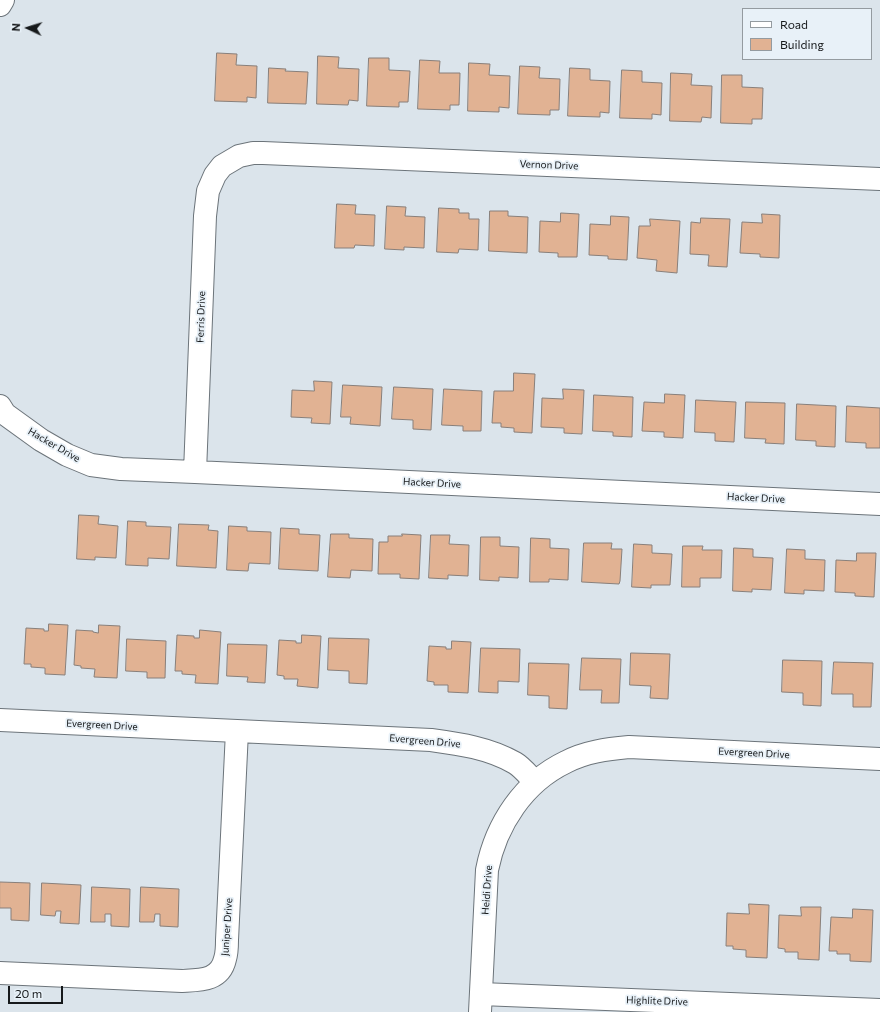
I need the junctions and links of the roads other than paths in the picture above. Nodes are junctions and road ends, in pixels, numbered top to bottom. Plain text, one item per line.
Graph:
1 (3, 0) edge
2 (0, 4) edge
3 (222, 166) joint
4 (880, 179) edge
5 (2, 413) edge
6 (195, 472) junction
7 (880, 504) edge
8 (0, 720) edge
9 (237, 731) junction
10 (880, 760) edge
11 (535, 782) junction
12 (0, 973) edge
13 (481, 1003) edge
14 (880, 1010) edge

1 - 2 street
3 - 4 street, Vernon Drive
3 - 6 street, Ferris Drive
5 - 6 street, Hacker Drive
6 - 7 street, Hacker Drive
8 - 9 street, Evergreen Drive
9 - 11 street, Evergreen Drive
9 - 12 street, Juniper Drive
10 - 11 street, Evergreen Drive
11 - 13 street, Heidi Drive
13 - 14 street, Highlite Drive

